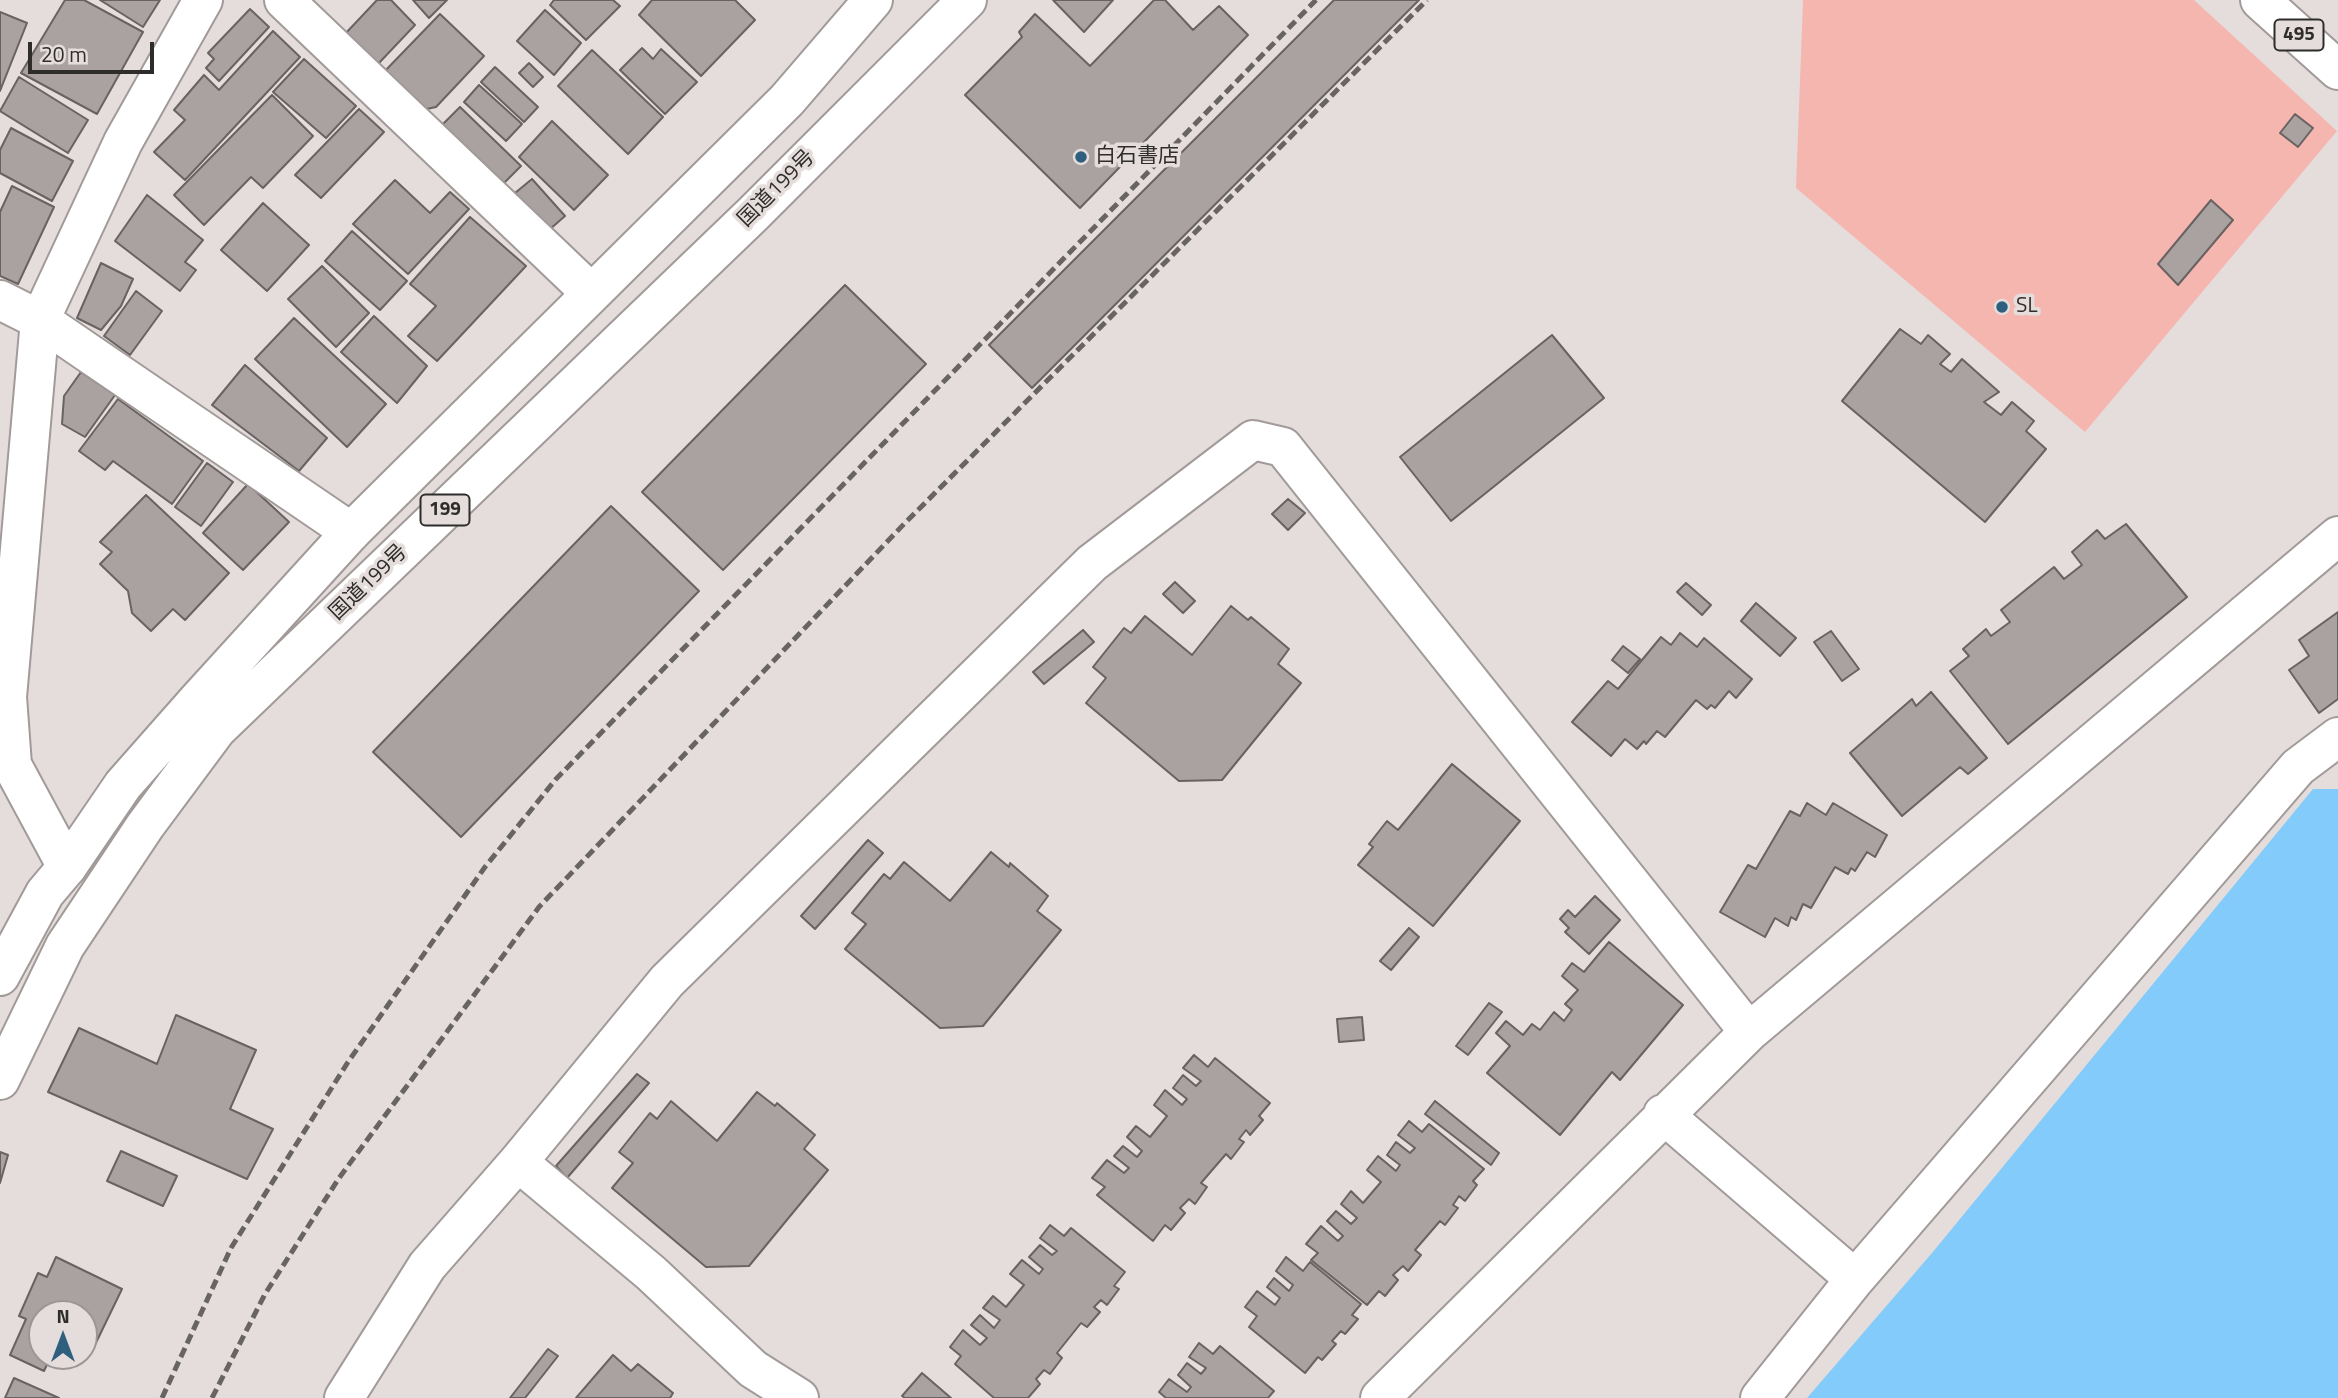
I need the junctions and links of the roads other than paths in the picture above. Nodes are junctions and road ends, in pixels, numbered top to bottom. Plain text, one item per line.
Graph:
1 (203, 0) edge
2 (284, 0) edge
3 (873, 0) edge
4 (967, 0) edge
5 (2260, 0) edge
6 (2338, 70) edge
7 (590, 292) junction
8 (0, 300) edge
9 (40, 320) junction
10 (351, 532) junction
11 (2338, 536) edge
12 (2338, 737) edge
13 (67, 867) junction
14 (0, 976) edge
15 (1749, 1032) junction
16 (0, 1080) edge
17 (1663, 1114) junction
18 (518, 1162) junction
19 (1855, 1279) junction
20 (344, 1398) edge
21 (799, 1398) edge
22 (1380, 1398) edge
23 (1760, 1398) edge

1 - 9 main road
2 - 7 main road
3 - 7 main road, 国道199号 / 199
4 - 16 main road, 国道199号 / 199
5 - 6 main road, 495
7 - 10 main road, 国道199号 / 199
8 - 9 main road
9 - 10 main road
9 - 13 main road
10 - 13 main road, 国道199号 / 199
11 - 15 main road
12 - 19 main road
13 - 14 main road, 国道199号 / 199
15 - 17 main road
15 - 18 main road
17 - 19 main road
17 - 22 main road
18 - 20 main road
18 - 21 main road
19 - 23 main road

